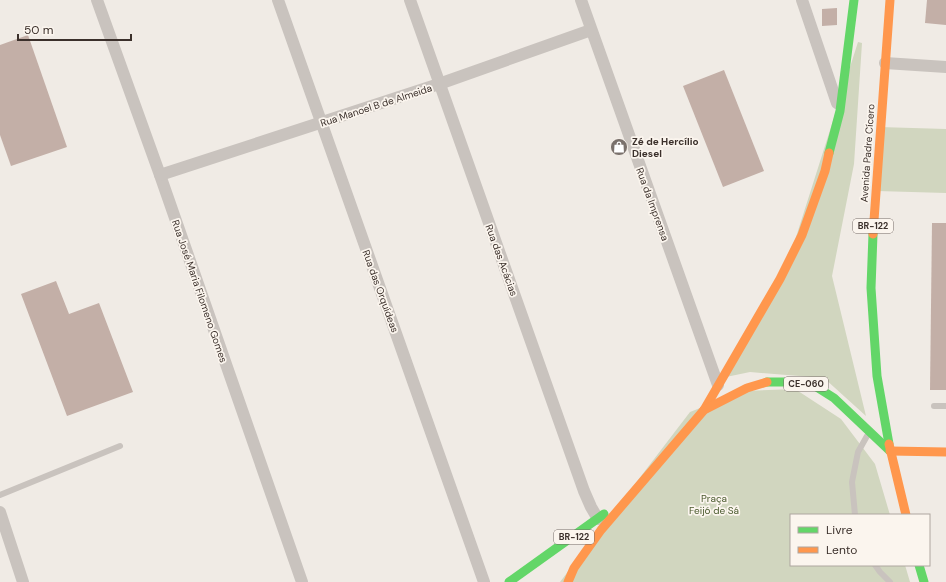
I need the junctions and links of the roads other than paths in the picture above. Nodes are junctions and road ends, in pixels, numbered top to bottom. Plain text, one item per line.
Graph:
1 (97, 0) edge
2 (278, 0) edge
3 (410, 0) edge
4 (581, 0) edge
5 (802, 0) edge
6 (854, 0) edge
7 (890, 0) edge
8 (591, 30) junction
9 (885, 63) junction
10 (946, 67) edge
11 (439, 84) junction
12 (840, 111) junction
13 (321, 123) junction
14 (160, 175) junction
15 (718, 385) junction
16 (934, 406) dead end
17 (946, 406) edge
18 (704, 410) junction
19 (870, 432) junction
20 (120, 446) dead end
21 (890, 451) junction
22 (946, 452) edge
23 (636, 488) junction
24 (0, 495) edge
25 (0, 512) edge
26 (855, 514) edge
27 (906, 514) edge
28 (598, 519) junction
29 (876, 566) edge
30 (920, 566) edge
31 (23, 582) edge
32 (302, 582) edge
33 (484, 582) edge
34 (509, 582) edge
35 (568, 582) edge
36 (890, 582) edge
37 (924, 582) edge

1 - 14 street, Rua José Maria Filomeno Gomes
2 - 13 street, Rua das Orquídeas
3 - 11 street, Rua das Acácias
4 - 8 street, Rua da Imprensa
5 - 12 street
6 - 12 main road, BR-122
7 - 9 main road, Avenida Padre Cícero / BR-122
8 - 11 street, Rua Manoel B de Almeida
8 - 15 street, Rua da Imprensa
9 - 10 street
9 - 21 main road, Avenida Padre Cícero / BR-122
11 - 13 street, Rua Manoel B de Almeida
11 - 28 street, Rua das Acácias
12 - 15 main road, BR-122
13 - 14 street, Rua Manoel B de Almeida
13 - 33 street, Rua das Orquídeas
14 - 32 street, Rua José Maria Filomeno Gomes
15 - 18 main road, BR-122
16 - 17 lane
18 - 19 main road, CE-060
18 - 23 main road, BR-122
19 - 21 main road, CE-060
19 - 26 lane
20 - 24 lane
21 - 22 main road
21 - 27 main road, BR-122
23 - 28 main road, BR-122
23 - 35 main road
25 - 31 street
28 - 34 main road, BR-122
29 - 36 lane
30 - 37 main road

